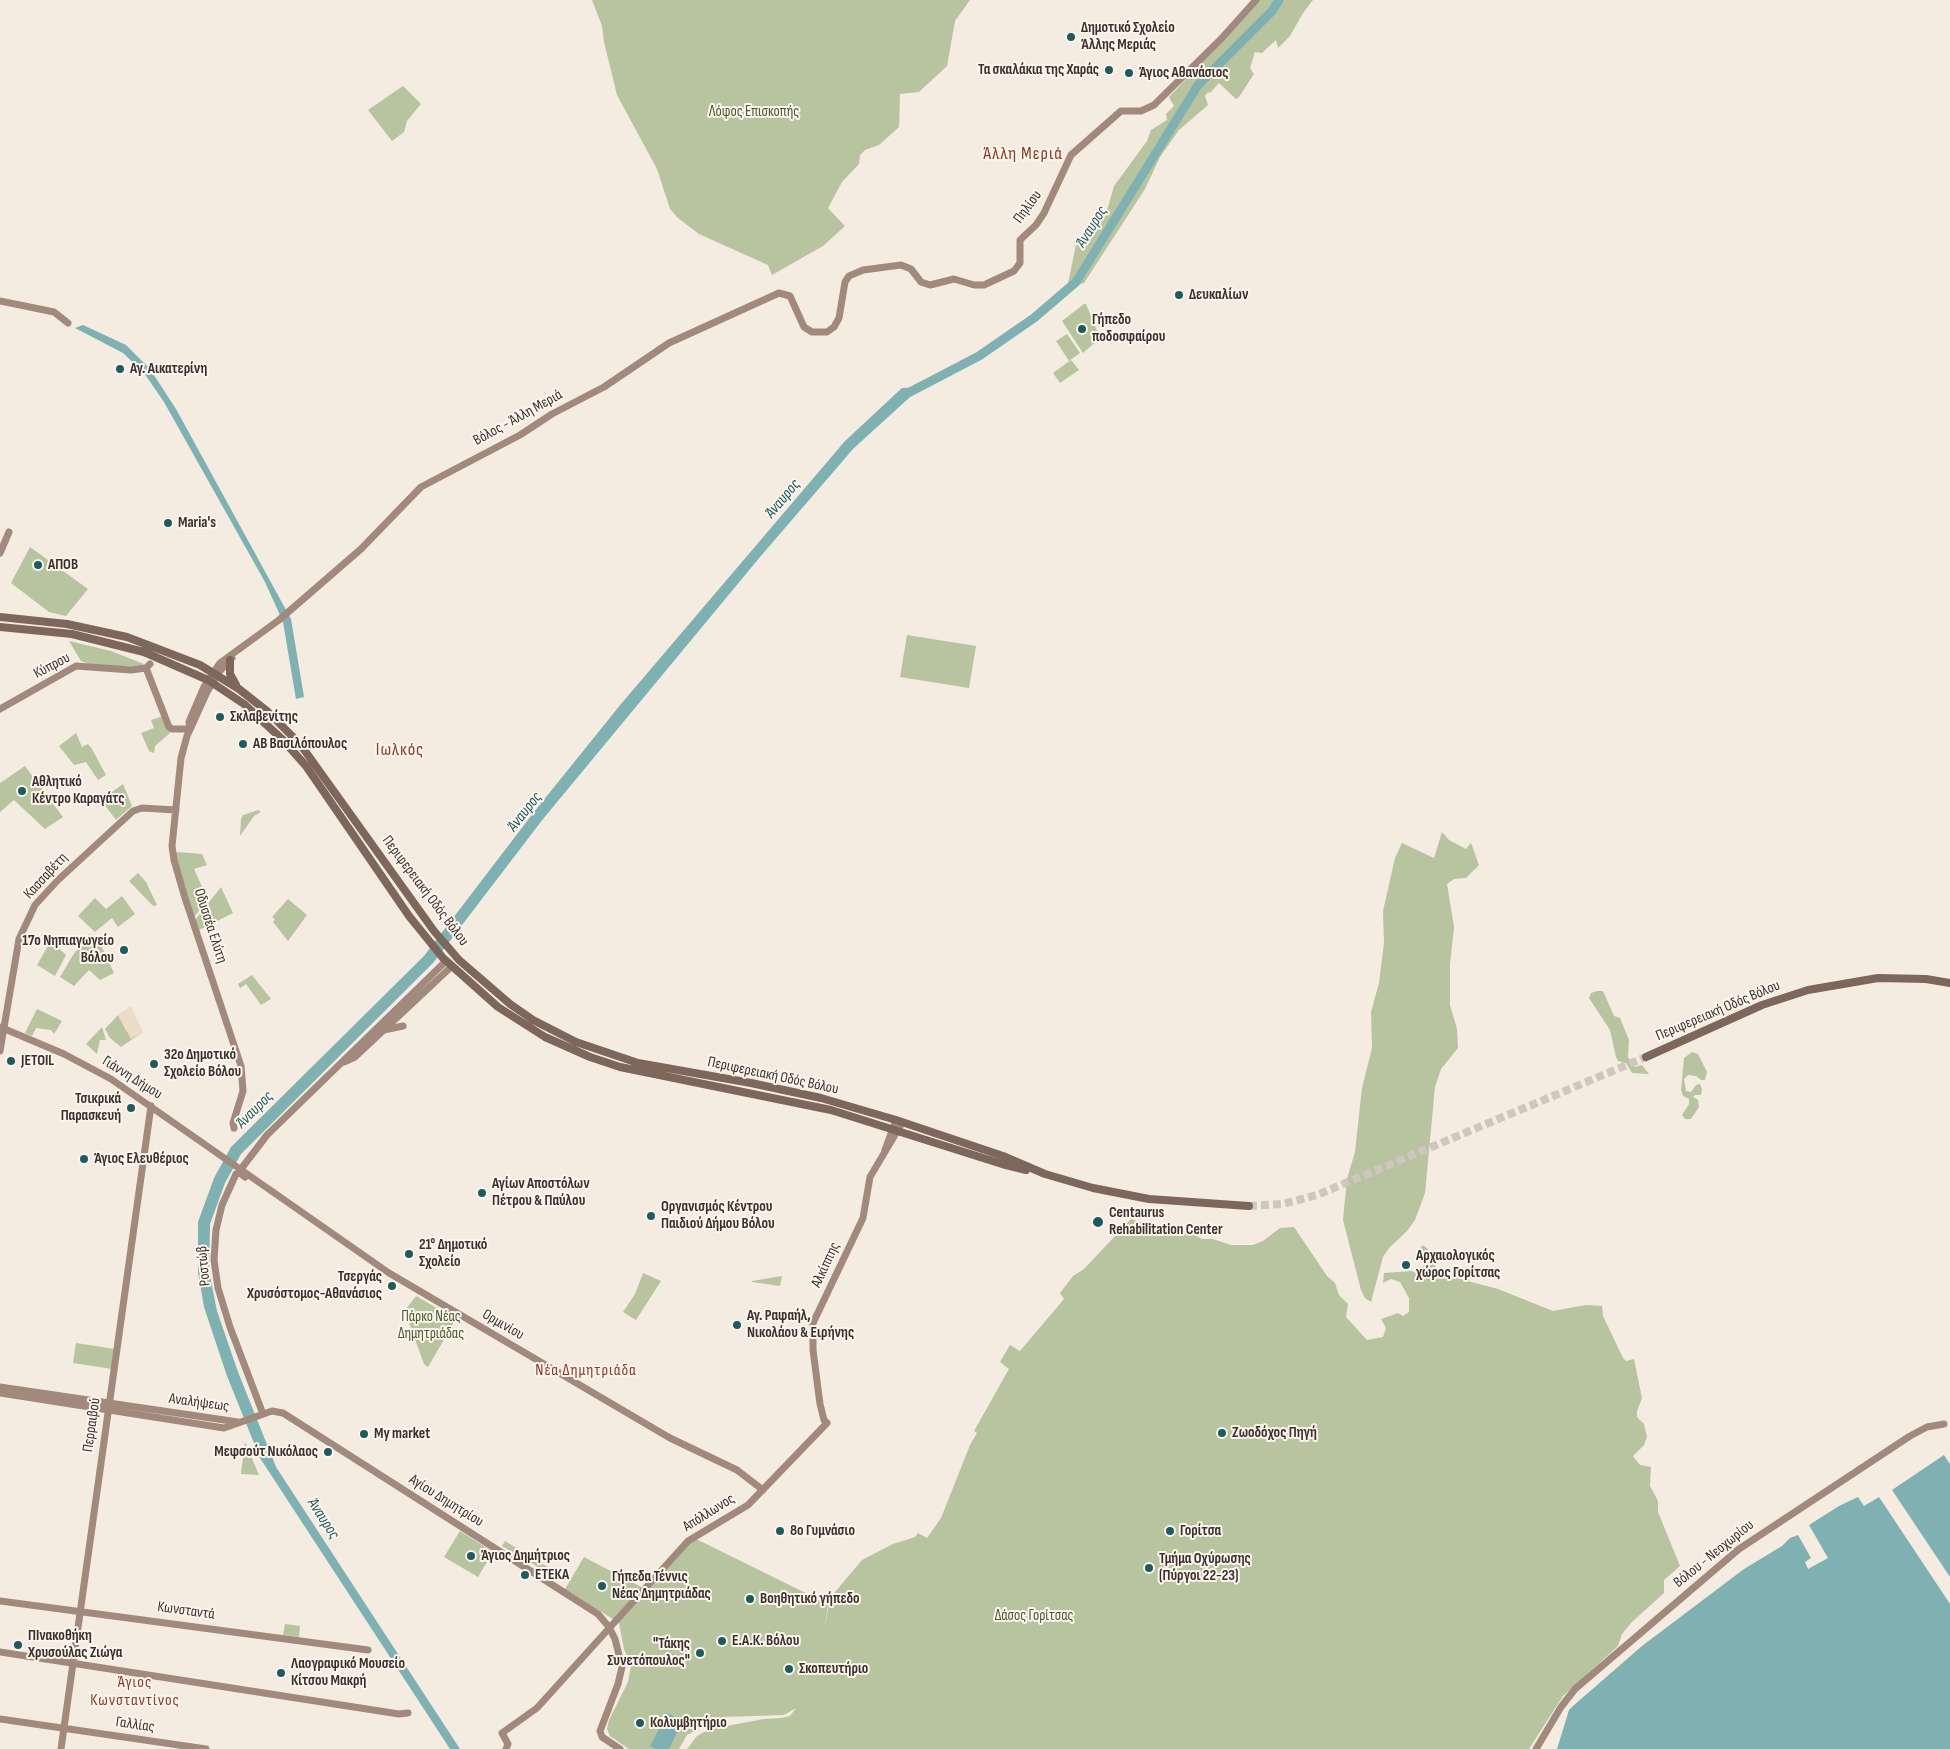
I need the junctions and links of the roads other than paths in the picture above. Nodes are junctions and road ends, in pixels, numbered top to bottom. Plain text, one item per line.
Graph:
1 (1256, 0) edge
2 (0, 302) edge
3 (68, 323) dead end
4 (826, 332) joint
5 (9, 532) dead end
6 (0, 553) edge
7 (0, 611) edge
8 (0, 617) edge
9 (12, 618) junction
10 (0, 627) edge
11 (242, 647) junction
12 (230, 660) junction
13 (215, 673) junction
14 (210, 681) junction
15 (239, 689) junction
16 (0, 710) edge
17 (190, 729) junction
18 (176, 810) junction
19 (447, 962) junction
20 (1950, 983) edge
21 (2, 1028) edge
22 (0, 1052) edge
23 (1646, 1057) tunnel mouth
24 (341, 1063) junction
25 (151, 1106) junction
26 (899, 1121) junction
27 (234, 1128) dead end
28 (895, 1130) junction
29 (240, 1168) junction
30 (1045, 1174) junction
31 (288, 1203) junction
32 (1249, 1206) tunnel mouth
33 (0, 1387) edge
34 (0, 1393) edge
35 (109, 1407) junction
36 (262, 1414) junction
37 (827, 1423) joint
38 (1944, 1424) dead end
39 (763, 1490) junction
40 (0, 1601) edge
41 (80, 1611) junction
42 (609, 1626) junction
43 (368, 1650) dead end
44 (0, 1652) edge
45 (73, 1663) junction
46 (408, 1713) dead end
47 (0, 1719) edge
48 (64, 1729) junction
49 (61, 1749) edge
50 (206, 1749) edge
51 (506, 1749) edge
52 (620, 1749) edge
53 (1536, 1749) edge

1 - 4 street, Πηλίου
2 - 3 street
4 - 11 street, Βόλος - Άλλη Μεριά
5 - 6 street
7 - 9 main road
8 - 9 main road, Περιφερειακή Οδός Βόλου
9 - 13 main road, Περιφερειακή Οδός Βόλου
10 - 14 main road, Περιφερειακή Οδός Βόλου
11 - 12 street, Βόλος - Άλλη Μεριά
11 - 13 street, Βόλος - Άλλη Μεριά
12 - 13 street, Βόλος - Άλλη Μεριά
12 - 15 main road
13 - 14 street, Βόλος - Άλλη Μεριά
13 - 15 main road, Περιφερειακή Οδός Βόλου
14 - 17 street, Οδυσσέα Ελύτη
14 - 19 main road, Περιφερειακή Οδός Βόλου
15 - 26 main road, Περιφερειακή Οδός Βόλου
16 - 17 street, Κύπρου
17 - 18 street, Οδυσσέα Ελύτη
18 - 21 street, Κασσαβέτη
18 - 27 street, Οδυσσέα Ελύτη
19 - 24 street
19 - 24 street
19 - 28 main road, Περιφερειακή Οδός Βόλου
20 - 23 main road, Περιφερειακή Οδός Βόλου
21 - 22 street, Κασσαβέτη
21 - 25 street, Γιάννη Δήμου
24 - 29 street
25 - 29 street, Γιάννη Δήμου
25 - 35 street, Περραιβού
26 - 28 street, Αλκίππης
26 - 30 main road, Περιφερειακή Οδός Βόλου
28 - 30 main road, Περιφερειακή Οδός Βόλου
28 - 37 street, Αλκίππης
29 - 31 street, Ορμινίου
30 - 32 main road, Περιφερειακή Οδός Βόλου
31 - 36 street, Ροστώβ
31 - 39 street, Ορμινίου
33 - 35 street, Αναλήψεως
34 - 35 street, Αναλήψεως
35 - 36 street, Αναλήψεως
35 - 41 street, Περραιβού
36 - 42 street, Αγίου Δημητρίου
37 - 39 street, Απόλλωνος
38 - 53 street, Βόλου - Νεοχωρίου
39 - 42 street, Απόλλωνος
40 - 41 street, Κωνσταντά
41 - 43 street, Κωνσταντά
41 - 45 street, Περραιβού
42 - 51 street, Απόλλωνος
42 - 52 street
44 - 45 street
45 - 46 street
45 - 48 street, Περραιβού
47 - 48 street, Γαλλίας
48 - 49 street, Περραιβού
48 - 50 street, Γαλλίας

